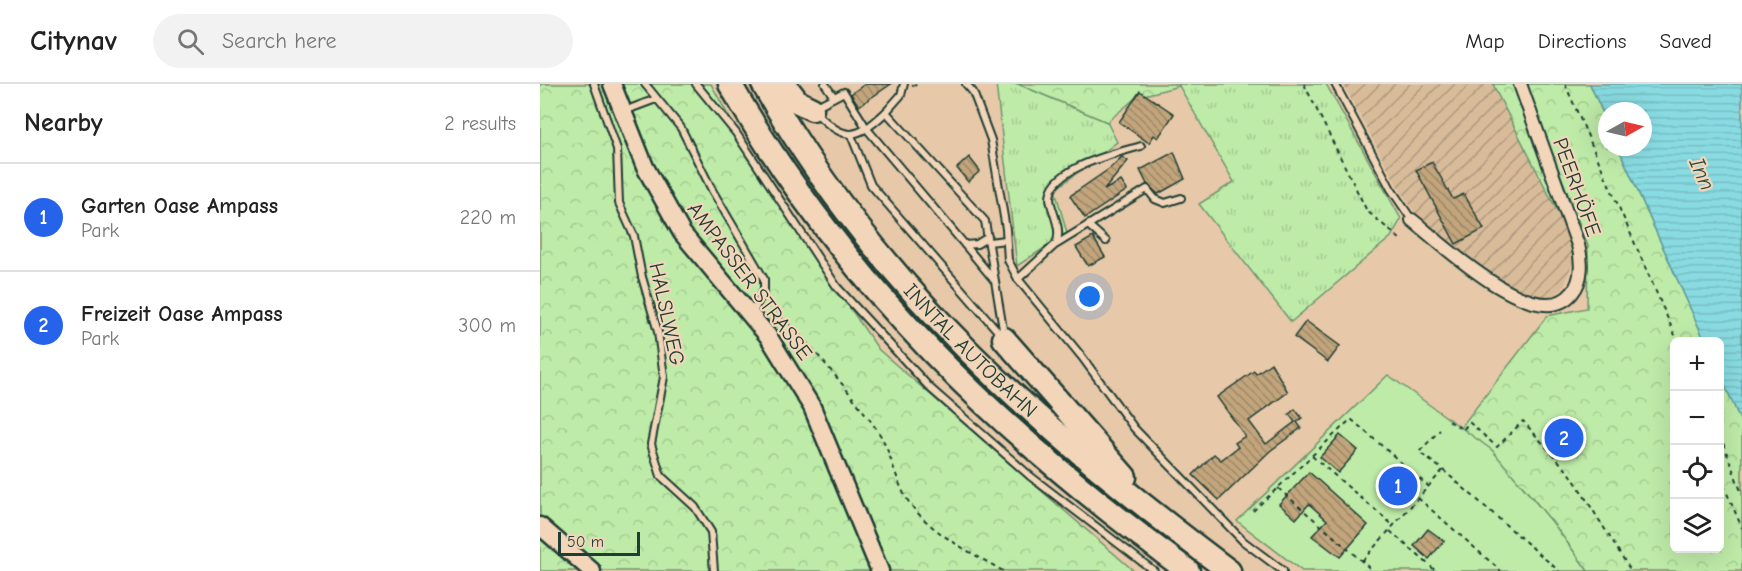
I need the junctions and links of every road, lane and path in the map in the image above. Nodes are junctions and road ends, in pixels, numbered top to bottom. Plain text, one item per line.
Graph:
1 (594, 84) edge
2 (612, 84) edge
3 (645, 84) edge
4 (696, 84) edge
5 (730, 84) edge
6 (763, 84) edge
7 (784, 84) edge
8 (825, 84) edge
9 (904, 84) edge
10 (966, 84) edge
11 (1304, 84) edge
12 (1335, 84) edge
13 (1520, 84) edge
14 (1565, 84) edge
15 (834, 97) junction
16 (656, 99) junction
17 (809, 104) junction
18 (632, 108) dead end
19 (886, 112) junction
20 (867, 129) junction
21 (851, 135) junction
22 (1141, 146) dead end
23 (1181, 198) dead end
24 (1412, 220) joint
25 (1088, 225) junction
26 (1400, 238) dead end
27 (988, 240) junction
28 (1006, 240) junction
29 (1106, 241) dead end
30 (1056, 244) junction
31 (965, 245) junction
32 (1018, 279) junction
33 (995, 280) junction
34 (754, 311) junction
35 (1676, 337) edge
36 (1004, 339) junction
37 (1449, 422) dead end
38 (1440, 430) dead end
39 (1723, 445) edge
40 (1312, 456) junction
41 (1443, 470) junction
42 (1428, 486) junction
43 (1278, 488) junction
44 (1724, 488) edge
45 (1742, 494) edge
46 (1418, 498) junction
47 (1253, 512) dead end
48 (1165, 523) junction
49 (540, 526) edge
50 (1394, 526) junction
51 (1742, 528) edge
52 (1390, 531) junction
53 (1362, 561) junction
54 (592, 571) edge
55 (714, 571) edge
56 (880, 571) edge
57 (1003, 571) edge
58 (1154, 571) edge
59 (1188, 571) edge
60 (1229, 571) edge
61 (1283, 571) edge
62 (1373, 571) edge
63 (1436, 571) edge
64 (1502, 571) edge
65 (1559, 571) edge
66 (1631, 571) edge

1 - 55 lane, HALSLWEG
2 - 34 main road, AMPASSER STRASSE
3 - 16 lane
4 - 58 lane
5 - 59 highway, INNTAL AUTOBAHN
6 - 48 highway, INNTAL AUTOBAHN
7 - 17 highway
8 - 15 lane
9 - 19 lane
10 - 28 lane
11 - 26 path
12 - 24 lane
13 - 24 street, PEERHÖFE
14 - 35 path
15 - 17 lane
15 - 20 lane
16 - 18 lane
16 - 34 lane
17 - 21 lane
19 - 20 lane
19 - 27 lane
20 - 21 lane
20 - 31 lane
21 - 36 lane
22 - 30 lane
23 - 25 lane
25 - 29 lane
25 - 30 lane
27 - 28 lane
27 - 31 lane
27 - 33 lane
28 - 32 lane
30 - 32 lane
31 - 33 lane
32 - 61 lane
33 - 36 lane
34 - 56 main road, AMPASSER STRASSE
34 - 57 path
36 - 48 highway
37 - 66 path
38 - 41 path
39 - 45 path
40 - 42 path
40 - 43 path
40 - 50 path
41 - 42 path
41 - 65 path
42 - 46 path
43 - 47 path
43 - 53 path
44 - 51 path
46 - 50 path
46 - 64 path
48 - 60 highway, INNTAL AUTOBAHN
49 - 54 main road
50 - 52 path
52 - 53 path
52 - 63 path
53 - 62 path

